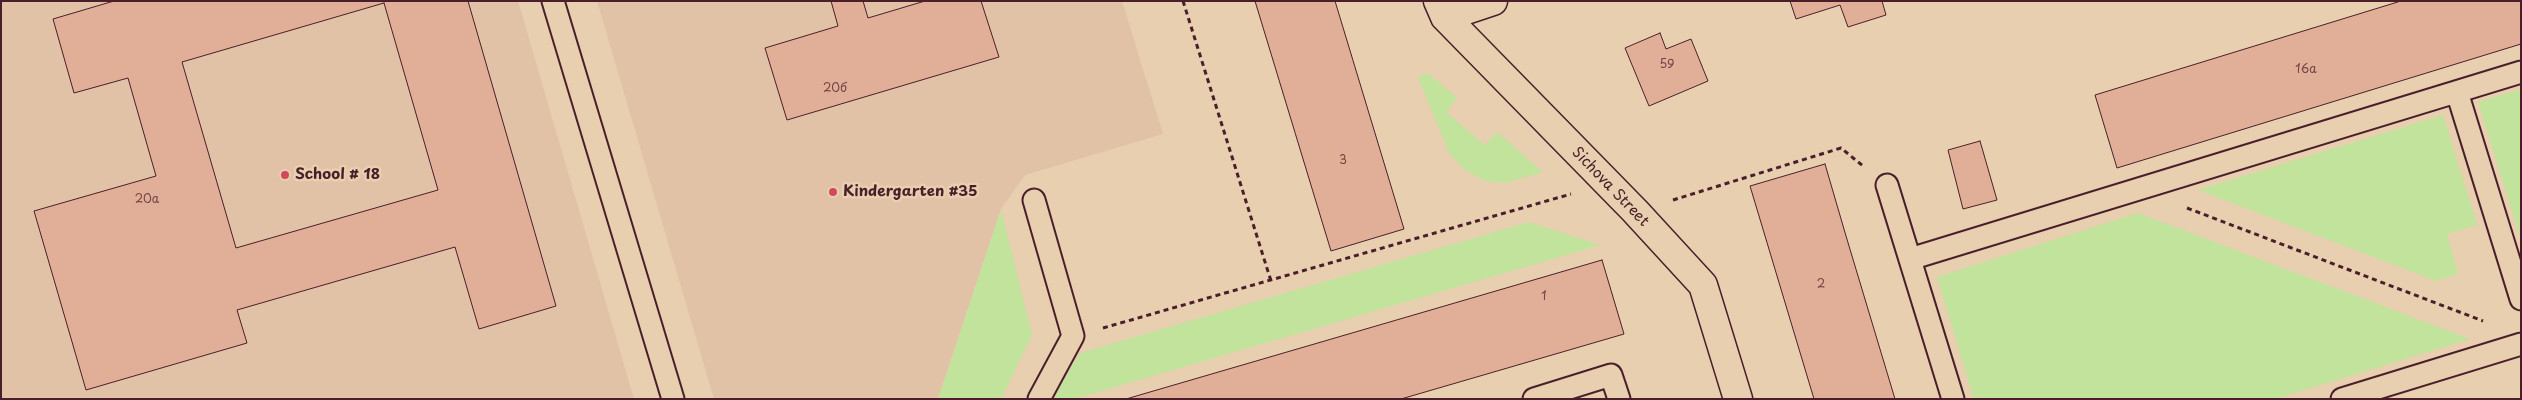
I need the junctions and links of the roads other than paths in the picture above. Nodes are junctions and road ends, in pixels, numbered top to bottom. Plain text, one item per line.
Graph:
1 (553, 1) edge
2 (1493, 1) edge
3 (1441, 9) edge
4 (2521, 72) edge
5 (2458, 92) junction
6 (1887, 185) road end
7 (1034, 200) dead end
8 (2514, 257) edge
9 (1910, 259) junction
10 (2521, 299) edge
11 (2521, 344) edge
12 (673, 399) edge
13 (1039, 399) edge
14 (1534, 399) edge
15 (1619, 399) edge
16 (1738, 399) edge
17 (1952, 399) edge
18 (2342, 399) edge

1 - 12 lane
2 - 3 street
3 - 16 street, Sichova Street
4 - 5 lane
5 - 8 lane
5 - 9 lane
6 - 9 lane
7 - 13 lane
8 - 10 lane
9 - 17 lane
11 - 18 lane
14 - 15 lane

